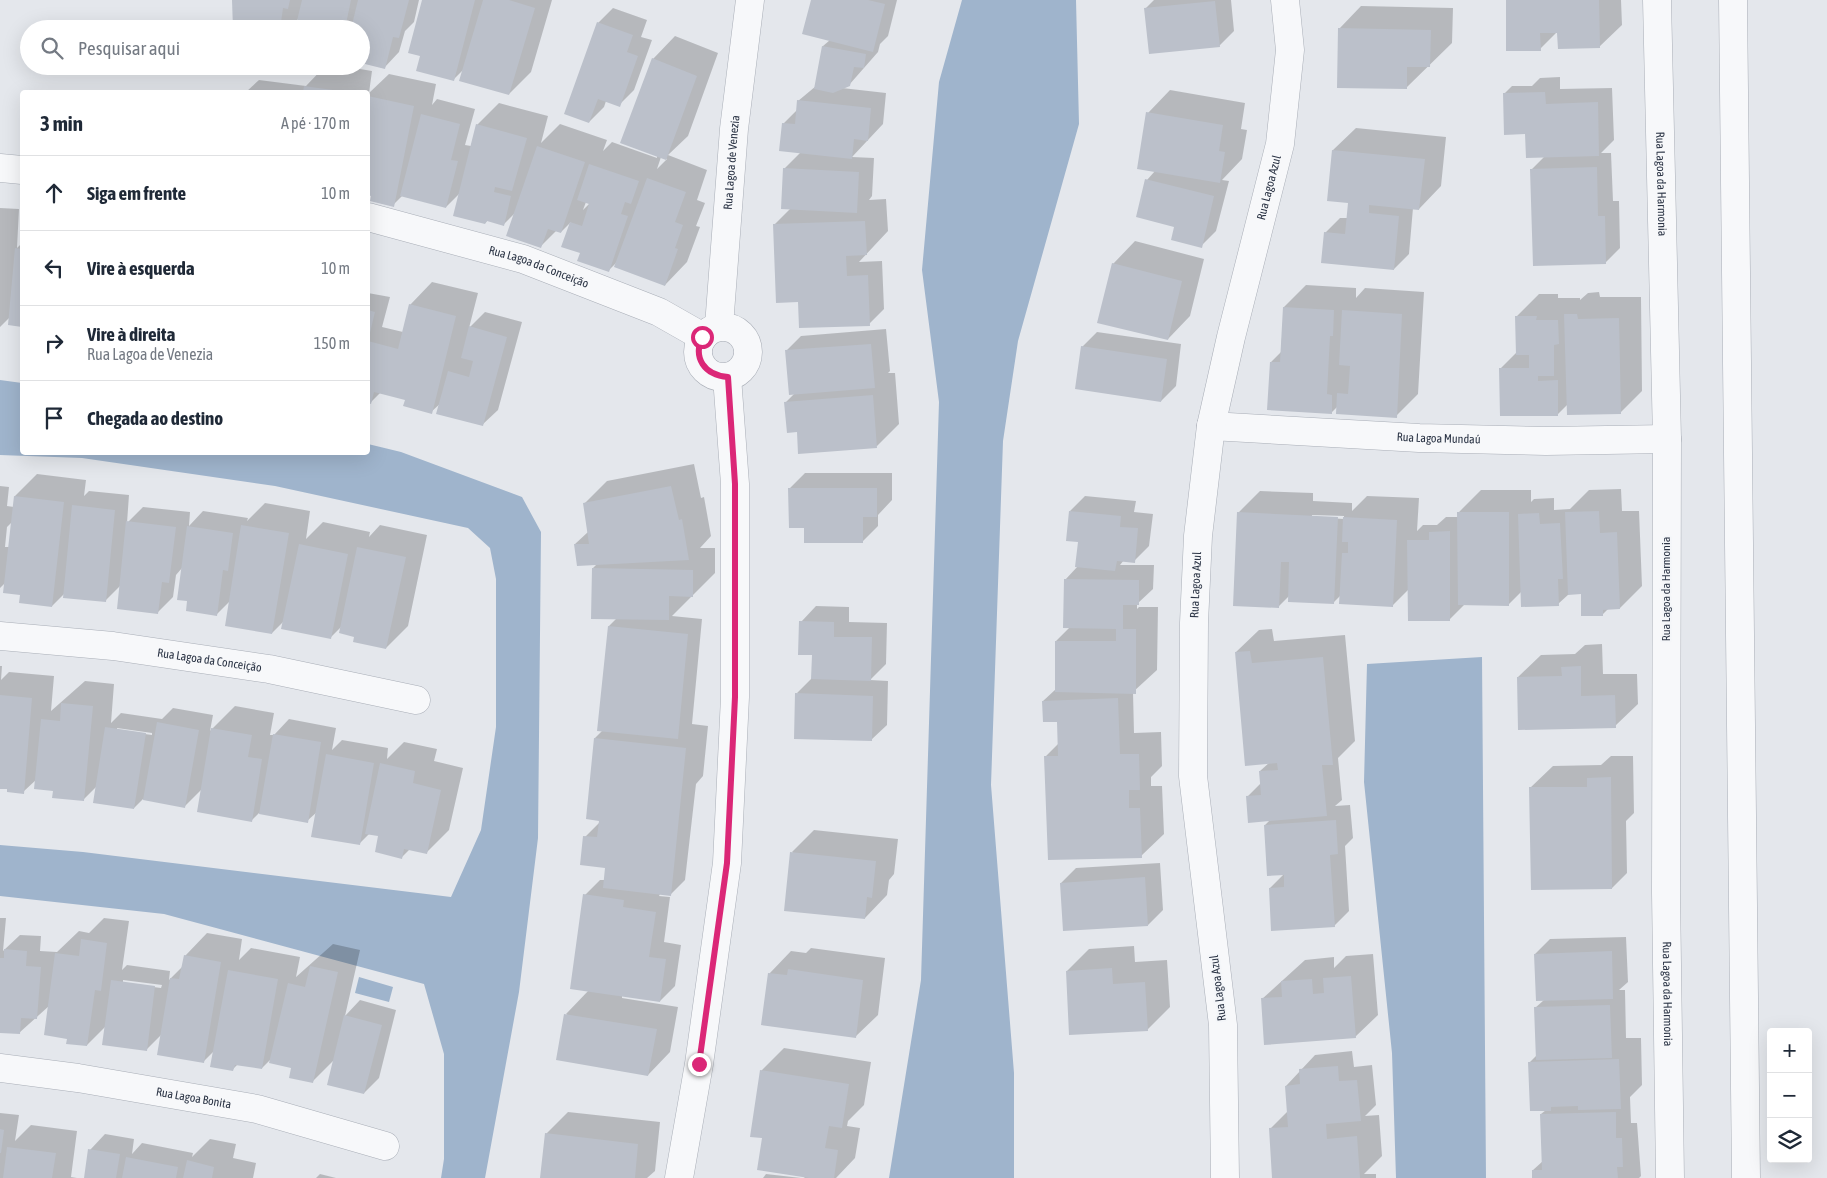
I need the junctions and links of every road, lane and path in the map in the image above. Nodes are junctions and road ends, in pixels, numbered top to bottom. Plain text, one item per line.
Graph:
1 (1285, 0) edge
2 (1657, 0) edge
3 (1733, 0) edge
4 (746, 1) edge
5 (0, 168) edge
6 (20, 170) edge
7 (370, 218) edge
8 (711, 332) junction
9 (728, 377) junction
10 (1211, 426) junction
11 (1667, 439) junction
12 (0, 636) edge
13 (416, 700) dead end
14 (0, 1068) edge
15 (385, 1146) dead end
16 (679, 1178) edge
17 (1225, 1178) edge
18 (1670, 1178) edge
19 (1746, 1178) edge

1 - 10 street, Rua Lagoa Azul
2 - 11 street, Rua Lagoa da Harmonia
3 - 19 street
4 - 8 street, Rua Lagoa de Venezia
5 - 6 street
7 - 8 street, Rua Lagoa da Conceição
8 - 9 street
8 - 9 street
9 - 16 street
10 - 11 street, Rua Lagoa Mundaú
10 - 17 street, Rua Lagoa Azul
11 - 18 street, Rua Lagoa da Harmonia
12 - 13 street, Rua Lagoa da Conceição
14 - 15 street, Rua Lagoa Bonita

